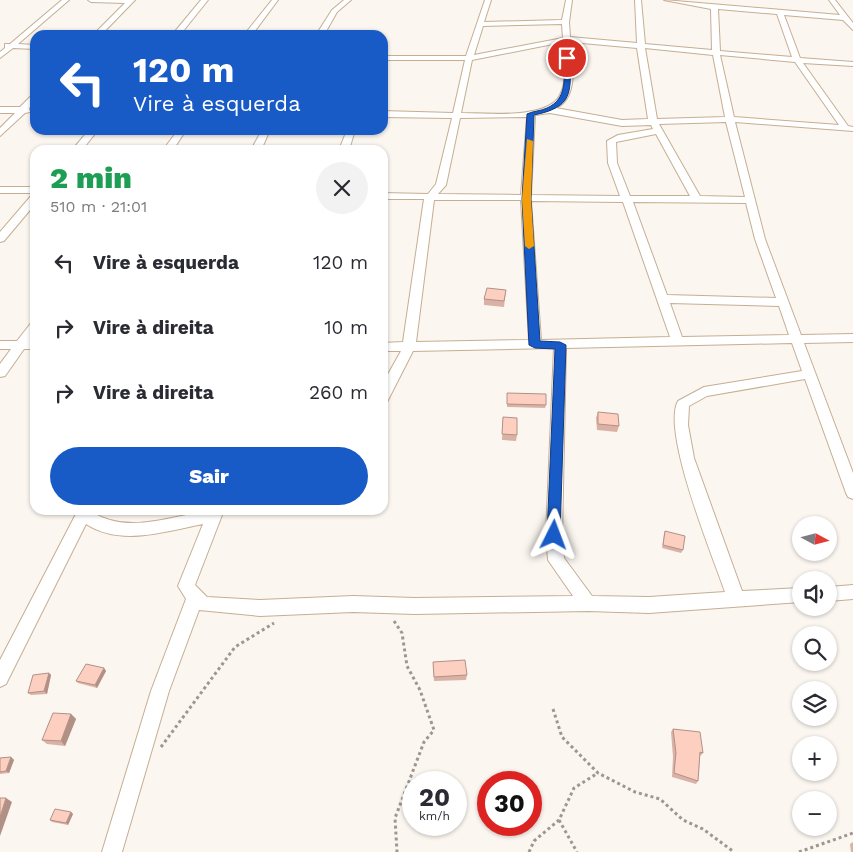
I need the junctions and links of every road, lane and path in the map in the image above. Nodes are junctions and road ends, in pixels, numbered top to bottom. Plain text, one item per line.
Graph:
1 (66, 0) edge
2 (91, 0) edge
3 (205, 0) edge
4 (275, 0) edge
5 (488, 0) edge
6 (570, 0) edge
7 (638, 0) edge
8 (667, 0) edge
9 (832, 0) edge
10 (131, 1) edge
11 (345, 1) edge
12 (714, 7) junction
13 (780, 14) junction
14 (845, 18) junction
15 (565, 22) junction
16 (479, 24) junction
17 (853, 28) edge
18 (30, 30) edge
19 (30, 30) edge
20 (102, 30) edge
21 (180, 30) edge
22 (252, 30) edge
23 (323, 30) edge
24 (567, 39) junction
25 (0, 46) edge
26 (11, 46) junction
27 (30, 47) edge
28 (641, 47) junction
29 (716, 53) junction
30 (0, 56) edge
31 (388, 58) edge
32 (469, 58) junction
33 (797, 60) junction
34 (853, 64) edge
35 (30, 101) edge
36 (0, 110) edge
37 (22, 110) junction
38 (30, 110) edge
39 (550, 110) junction
40 (388, 114) edge
41 (531, 114) junction
42 (456, 115) junction
43 (730, 119) junction
44 (653, 122) junction
45 (849, 129) edge
46 (659, 131) junction
47 (0, 133) edge
48 (90, 135) edge
49 (81, 145) edge
50 (441, 184) junction
51 (0, 190) edge
52 (30, 190) edge
53 (388, 196) edge
54 (429, 198) junction
55 (627, 198) junction
56 (696, 198) junction
57 (455, 199) junction
58 (526, 199) junction
59 (750, 200) junction
60 (30, 204) edge
61 (0, 239) edge
62 (663, 299) junction
63 (782, 302) junction
64 (30, 333) edge
65 (796, 338) junction
66 (853, 338) edge
67 (677, 340) junction
68 (0, 345) edge
69 (535, 345) junction
70 (560, 345) junction
71 (20, 346) junction
72 (30, 346) edge
73 (388, 347) edge
74 (408, 347) junction
75 (0, 373) edge
76 (809, 374) junction
77 (388, 387) edge
78 (853, 493) edge
79 (83, 515) edge
80 (87, 515) edge
81 (201, 515) edge
82 (214, 515) edge
83 (853, 592) edge
84 (837, 593) edge
85 (792, 596) edge
86 (195, 598) junction
87 (736, 599) junction
88 (588, 603) junction
89 (383, 604) junction
90 (278, 621) dead end
91 (0, 678) edge
92 (553, 709) dead end
93 (158, 751) dead end
94 (598, 773) junction
95 (559, 820) junction
96 (853, 833) edge
97 (112, 852) edge
98 (396, 852) edge
99 (529, 852) edge
100 (577, 852) edge
101 (734, 852) edge
102 (799, 852) edge

1 - 18 street
2 - 10 street
3 - 21 street
4 - 22 street
5 - 16 street
6 - 15 street
7 - 28 street
8 - 12 street
9 - 14 street
10 - 20 street
11 - 23 street
12 - 13 street
12 - 29 street
13 - 14 street
13 - 33 street
14 - 17 street
15 - 16 street
15 - 24 street
16 - 32 street
19 - 26 street
24 - 28 street
24 - 32 street
24 - 39 street
25 - 26 street
26 - 27 street
26 - 30 street
28 - 29 street
28 - 44 street
29 - 33 street
29 - 43 street
31 - 32 street
32 - 42 street
33 - 34 street
33 - 45 street
35 - 37 street
36 - 37 street
37 - 38 street
37 - 47 street
39 - 41 street
39 - 44 street
40 - 42 street
41 - 42 street
41 - 58 street
42 - 50 street
43 - 44 street
43 - 45 street
43 - 59 street
44 - 46 street
46 - 55 street
46 - 56 street
48 - 49 street
50 - 54 street
50 - 57 street
51 - 52 street
53 - 54 street
54 - 57 street
54 - 74 street
55 - 56 street
55 - 58 street
55 - 62 street
56 - 59 street
57 - 58 street
58 - 69 street
59 - 63 street
60 - 61 street
62 - 63 street
62 - 67 street
63 - 65 street
64 - 71 street
65 - 66 street
65 - 67 street
65 - 76 street
67 - 70 street
68 - 71 street
69 - 70 street
69 - 74 street
70 - 88 street
71 - 72 street
71 - 75 street
73 - 74 street
74 - 77 street
76 - 78 street
76 - 87 street
79 - 91 street
80 - 81 street
82 - 86 street
83 - 84 street
85 - 87 street
86 - 89 street
86 - 97 street
87 - 88 street
88 - 89 street
89 - 98 path
90 - 93 path
92 - 94 path
94 - 95 path
94 - 101 path
95 - 99 path
95 - 100 path
96 - 102 path

